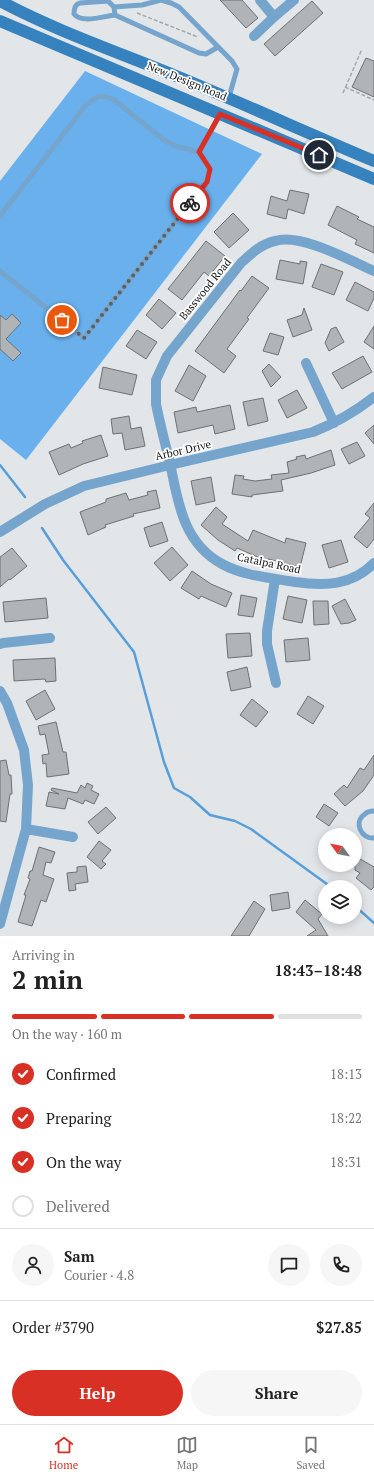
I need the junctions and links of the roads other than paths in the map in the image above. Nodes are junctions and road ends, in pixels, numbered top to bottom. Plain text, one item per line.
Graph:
1 (260, 0) edge
2 (294, 0) edge
3 (0, 1) edge
4 (114, 8) junction
5 (115, 14) junction
6 (274, 17) junction
7 (0, 20) edge
8 (254, 36) dead end
9 (218, 47) junction
10 (229, 98) junction
11 (220, 114) junction
12 (199, 152) junction
13 (374, 161) edge
14 (374, 179) edge
15 (0, 216) edge
16 (0, 271) edge
17 (374, 271) edge
18 (306, 363) dead end
19 (374, 397) edge
20 (334, 423) junction
21 (170, 465) junction
22 (0, 532) edge
23 (374, 563) edge
24 (275, 579) junction
25 (50, 638) dead end
26 (0, 644) edge
27 (276, 683) dead end
28 (0, 691) edge
29 (374, 811) edge
30 (26, 829) junction
31 (73, 837) dead end
32 (374, 838) edge
33 (0, 924) edge

1 - 6 street
2 - 6 street
3 - 10 main road, New Design Road
4 - 5 lane
4 - 5 lane
4 - 9 lane
5 - 9 lane
6 - 8 street
7 - 11 main road, New Design Road
9 - 10 lane
10 - 11 main road
10 - 13 main road, New Design Road
11 - 12 lane
11 - 14 main road, New Design Road
12 - 15 lane
12 - 16 lane
17 - 21 street, Basswood Road
18 - 20 street
19 - 20 street, Arbor Drive
20 - 21 street, Arbor Drive
21 - 22 street, Arbor Drive
21 - 24 street, Catalpa Road
23 - 24 street, Catalpa Road
24 - 27 street
25 - 26 street
28 - 30 street
29 - 32 lane
30 - 31 street
30 - 33 street

